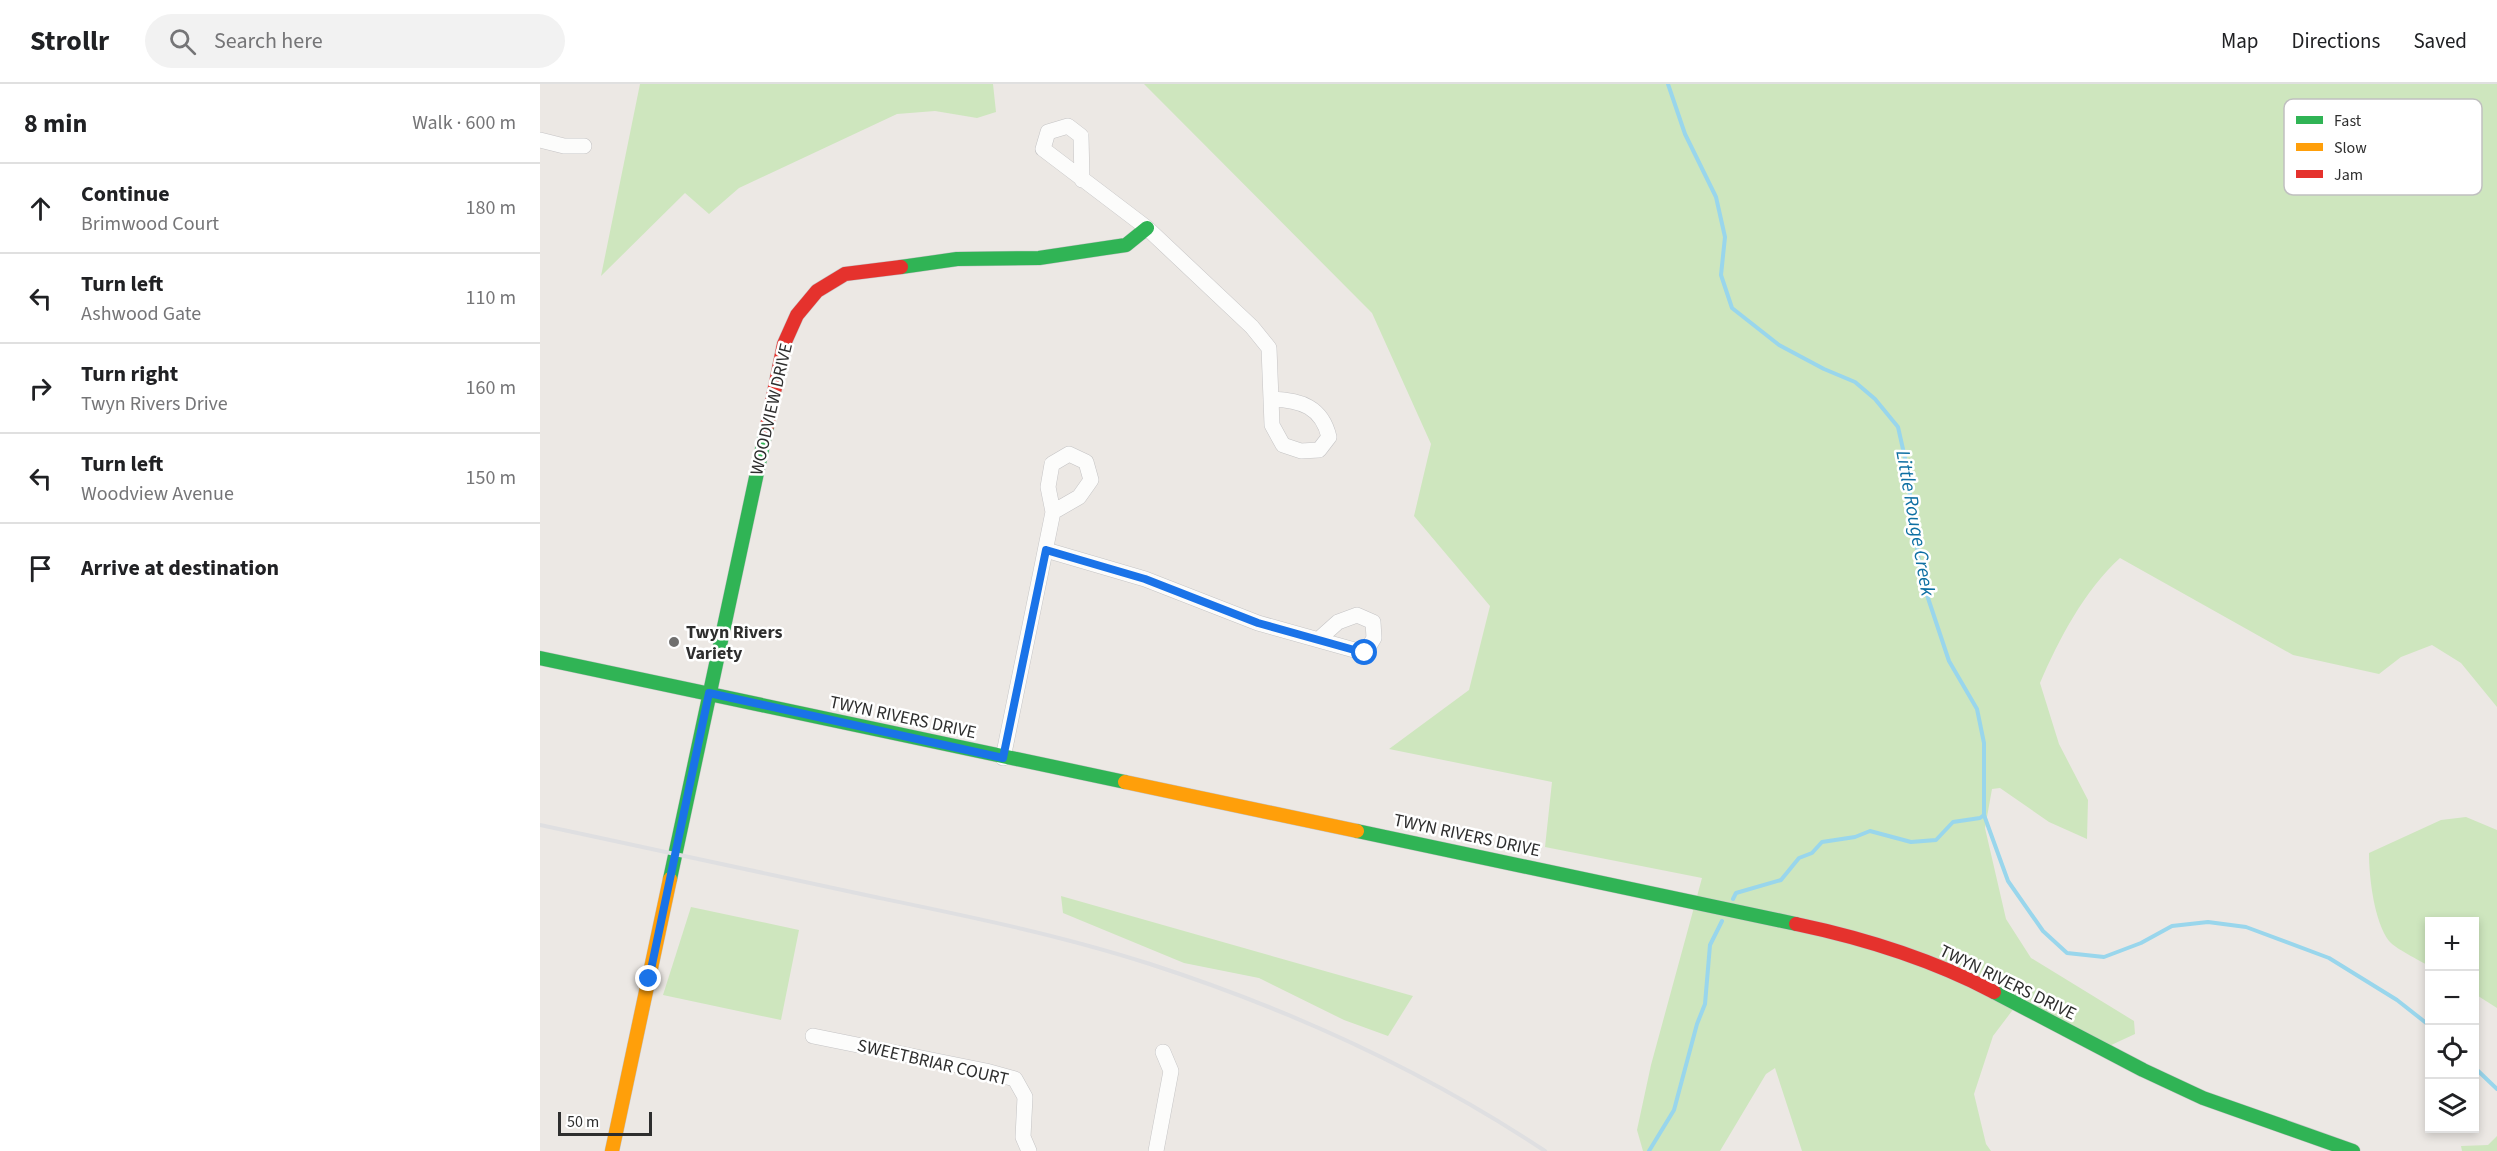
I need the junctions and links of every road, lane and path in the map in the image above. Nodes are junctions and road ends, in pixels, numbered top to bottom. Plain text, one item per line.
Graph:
1 (540, 140) edge
2 (584, 146) dead end
3 (1082, 180) dead end
4 (1147, 228) junction
5 (1272, 399) dead end
6 (1053, 512) dead end
7 (1046, 550) junction
8 (1319, 639) dead end
9 (540, 658) edge
10 (709, 693) junction
11 (1003, 758) junction
12 (813, 1036) dead end
13 (1163, 1052) dead end
14 (612, 1151) edge
15 (1029, 1151) edge
16 (1156, 1151) edge
17 (2353, 1151) edge

1 - 2 street
3 - 4 street
4 - 5 street
4 - 10 street, WOODVIEW DRIVE
6 - 7 street
7 - 8 street
7 - 11 street
9 - 10 street, TWYN RIVERS DRIVE
10 - 11 street, TWYN RIVERS DRIVE
10 - 14 street, WOODVIEW DRIVE
11 - 17 street, TWYN RIVERS DRIVE
12 - 15 street, SWEETBRIAR COURT
13 - 16 street

